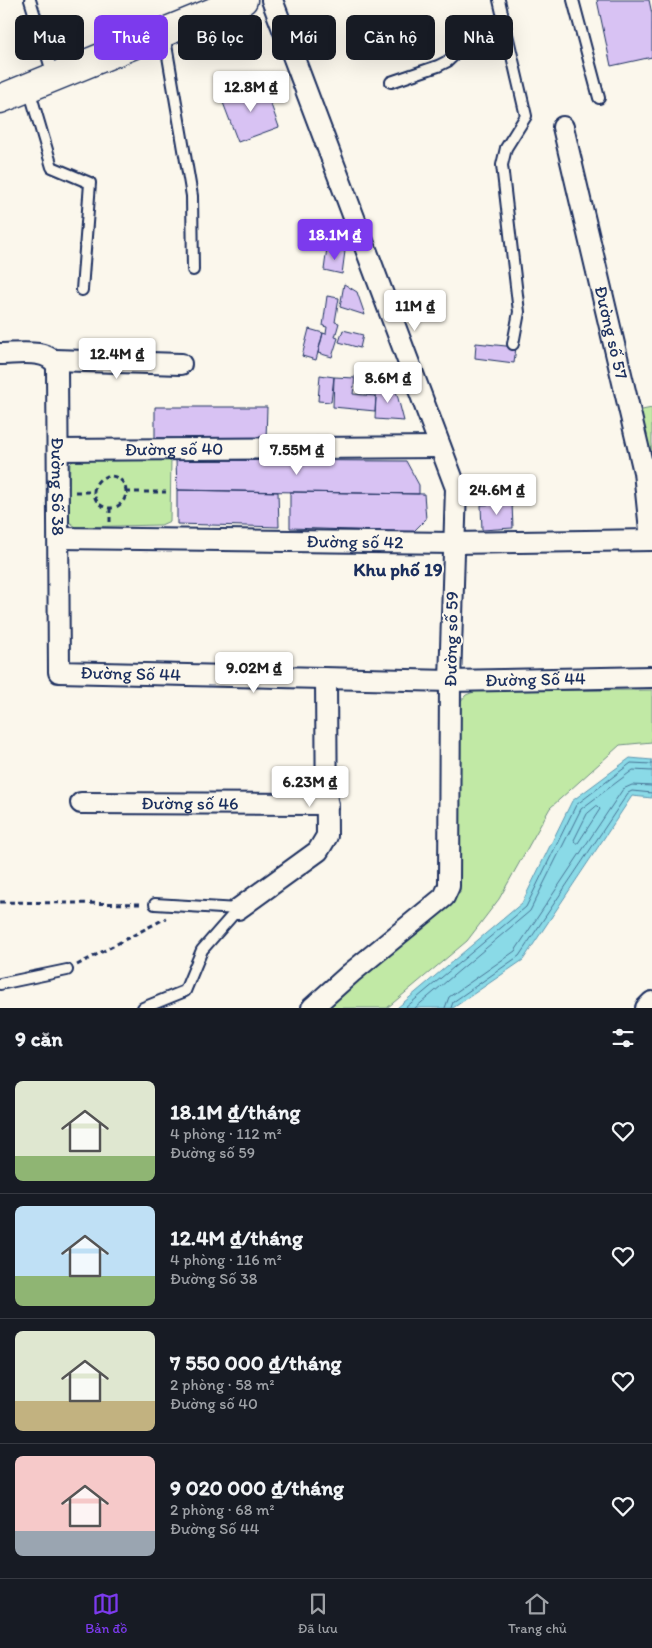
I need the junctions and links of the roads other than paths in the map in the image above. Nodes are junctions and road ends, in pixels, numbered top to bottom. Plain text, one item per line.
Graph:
1 (30, 0) edge
2 (243, 0) edge
3 (272, 0) edge
4 (499, 0) edge
5 (573, 0) edge
6 (503, 15) edge
7 (168, 30) edge
8 (168, 55) edge
9 (513, 59) edge
10 (96, 60) edge
11 (449, 60) edge
12 (54, 77) junction
13 (391, 82) dead end
14 (28, 88) junction
15 (599, 98) dead end
16 (0, 99) edge
17 (563, 127) dead end
18 (193, 270) dead end
19 (82, 290) dead end
20 (513, 344) dead end
21 (0, 354) edge
22 (54, 360) junction
23 (182, 364) dead end
24 (440, 447) junction
25 (58, 450) junction
26 (59, 538) junction
27 (651, 540) edge
28 (454, 544) junction
29 (59, 672) joint
30 (652, 677) edge
31 (326, 678) junction
32 (450, 681) junction
33 (81, 802) dead end
34 (328, 804) junction
35 (155, 904) road end
36 (238, 909) junction
37 (67, 970) road end
38 (0, 984) edge
39 (652, 1002) edge
40 (143, 1008) edge
41 (312, 1008) edge
42 (646, 1008) edge

1 - 12 lane
2 - 7 main road
3 - 24 street, Đường số 59
4 - 6 lane
5 - 15 lane
8 - 18 lane
9 - 20 lane
10 - 12 main road
11 - 13 lane
12 - 14 main road
14 - 16 main road
14 - 19 lane
17 - 27 street, Đường số 57
21 - 22 street
22 - 23 street
22 - 25 street, Đường Số 38
24 - 25 street, Đường số 40
24 - 28 street, Đường số 59
25 - 26 street, Đường Số 38
26 - 28 street, Đường số 42
26 - 29 street, Đường Số 38
27 - 28 street, Đường số 42
28 - 32 street, Đường số 59
29 - 31 street, Đường Số 44
30 - 32 street, Đường Số 44
31 - 32 street, Đường Số 44
31 - 34 street
32 - 41 street, Đường số 59
33 - 34 street, Đường số 46
34 - 36 street
35 - 36 lane
36 - 40 lane
37 - 38 lane
39 - 42 street

